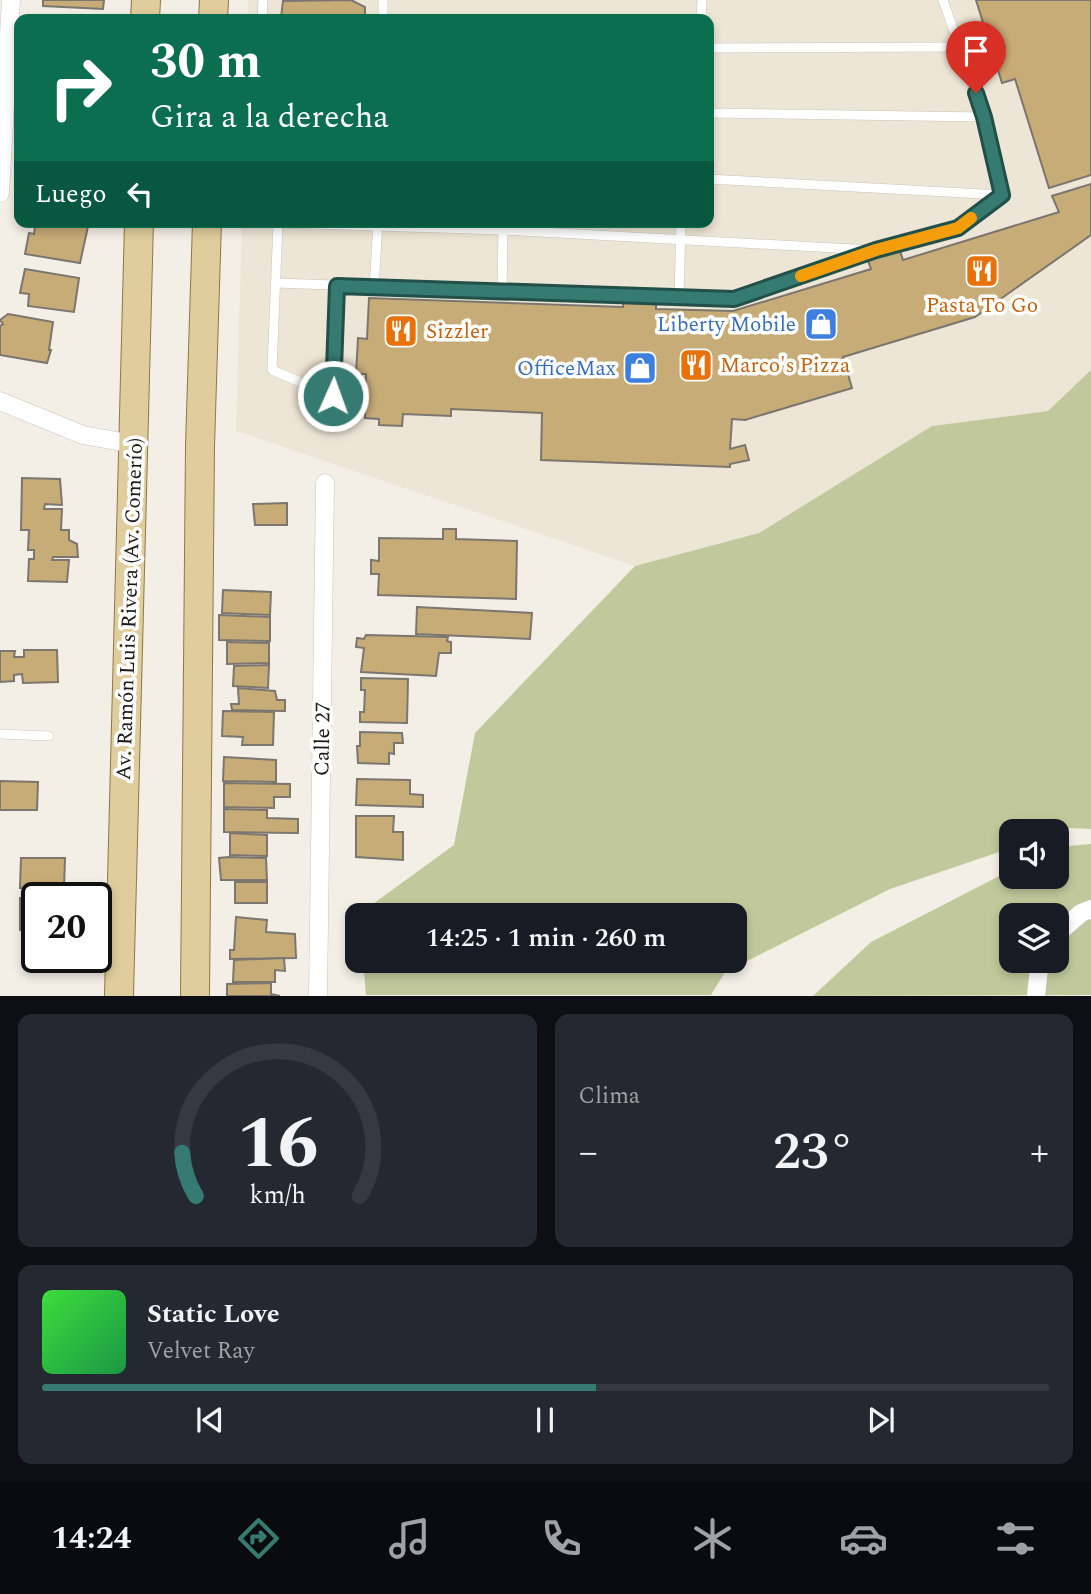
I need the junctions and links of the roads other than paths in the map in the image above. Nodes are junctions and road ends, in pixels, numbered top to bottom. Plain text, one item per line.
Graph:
1 (11, 0) edge
2 (943, 0) edge
3 (960, 47) junction
4 (714, 48) edge
5 (714, 113) edge
6 (984, 117) junction
7 (714, 179) edge
8 (1, 183) edge
9 (1002, 195) junction
10 (139, 228) edge
11 (208, 228) edge
12 (278, 228) edge
13 (378, 228) edge
14 (503, 228) edge
15 (533, 228) edge
16 (681, 228) edge
17 (681, 238) junction
18 (876, 250) junction
19 (276, 283) junction
20 (337, 286) junction
21 (374, 288) junction
22 (502, 292) junction
23 (679, 297) junction
24 (0, 401) edge
25 (133, 444) junction
26 (325, 483) dead end
27 (0, 734) edge
28 (48, 736) dead end
29 (1091, 909) edge
30 (1069, 924) edge
31 (1039, 973) edge
32 (119, 996) edge
33 (195, 996) edge
34 (318, 996) edge
35 (1036, 996) edge

1 - 8 street
2 - 3 lane
3 - 4 lane
3 - 6 lane
5 - 6 lane
6 - 9 lane
7 - 9 lane
9 - 18 lane
10 - 25 main road, Av. Ramón Luis Rivera (Av. Comerío)
11 - 33 main road
12 - 19 lane
13 - 21 lane
14 - 22 lane
15 - 17 lane
16 - 17 lane
17 - 18 lane
17 - 23 lane
18 - 23 lane
19 - 20 lane
19 - 20 lane
20 - 21 lane
21 - 22 lane
22 - 23 lane
24 - 25 street
25 - 32 main road, Av. Ramón Luis Rivera (Av. Comerío)
26 - 34 street, Calle 27
27 - 28 lane
29 - 30 street
31 - 35 street

